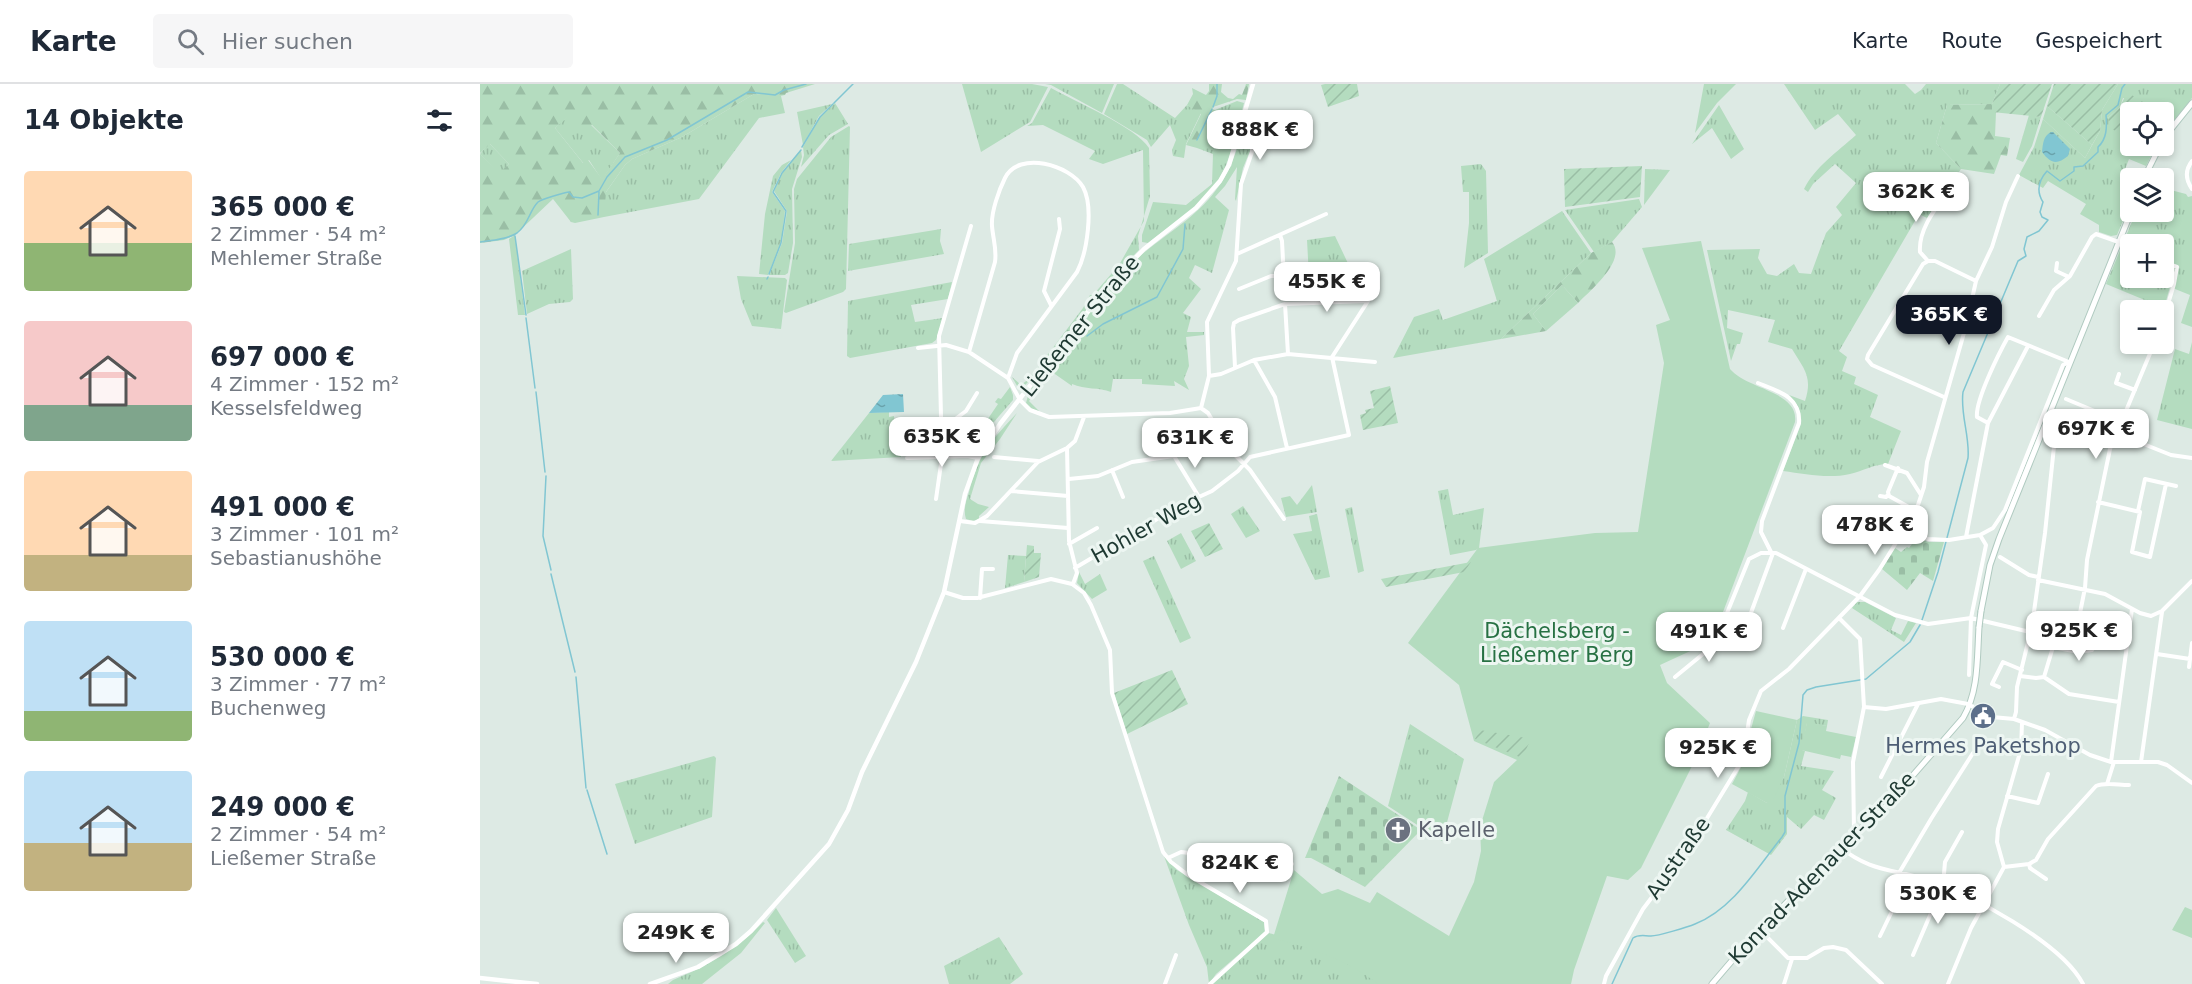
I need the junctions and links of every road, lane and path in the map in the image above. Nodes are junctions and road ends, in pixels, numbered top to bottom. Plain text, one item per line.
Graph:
1 (1253, 84) edge
2 (2192, 103) edge
3 (2174, 125) edge
4 (1238, 134) junction
5 (2192, 160) edge
6 (2018, 176) dead end
7 (1952, 185) dead end
8 (2192, 189) edge
9 (1326, 214) dead end
10 (1059, 219) dead end
11 (971, 226) dead end
12 (1280, 235) junction
13 (2120, 238) joint
14 (1237, 254) junction
15 (1928, 261) junction
16 (2057, 263) dead end
17 (2174, 266) edge
18 (1284, 276) junction
19 (2069, 277) junction
20 (2174, 279) edge
21 (1976, 281) junction
22 (1239, 289) dead end
23 (1285, 302) junction
24 (1051, 305) junction
25 (2039, 316) dead end
26 (939, 345) junction
27 (2028, 346) junction
28 (918, 348) dead end
29 (969, 352) junction
30 (1288, 354) junction
31 (2150, 354) edge
32 (1332, 357) junction
33 (1254, 360) junction
34 (1375, 362) dead end
35 (2070, 362) junction
36 (1235, 367) junction
37 (2119, 374) dead end
38 (1209, 376) junction
39 (1008, 378) junction
40 (1758, 383) dead end
41 (2135, 390) junction
42 (977, 393) dead end
43 (1944, 397) junction
44 (2066, 399) dead end
45 (1020, 400) junction
46 (1201, 408) junction
47 (1084, 417) junction
48 (2121, 422) junction
49 (1988, 423) junction
50 (941, 429) junction
51 (2043, 430) junction
52 (2116, 433) junction
53 (1067, 448) junction
54 (1287, 448) junction
55 (942, 457) junction
56 (994, 457) dead end
57 (1236, 457) junction
58 (1250, 457) junction
59 (908, 458) dead end
60 (978, 458) junction
61 (2192, 458) edge
62 (1038, 462) junction
63 (1244, 465) junction
64 (1885, 465) dead end
65 (1898, 468) junction
66 (1112, 470) junction
67 (1069, 479) junction
68 (2166, 484) junction
69 (2176, 486) dead end
70 (1010, 491) junction
71 (1889, 494) junction
72 (1068, 496) junction
73 (1880, 496) dead end
74 (1921, 496) junction
75 (1123, 497) dead end
76 (1199, 497) junction
77 (936, 499) dead end
78 (2098, 502) junction
79 (2139, 511) junction
80 (1916, 512) junction
81 (1284, 519) dead end
82 (960, 521) junction
83 (980, 521) junction
84 (1068, 528) junction
85 (1097, 528) dead end
86 (1906, 528) junction
87 (1980, 535) junction
88 (1966, 537) junction
89 (1069, 544) junction
90 (1772, 552) junction
91 (2000, 556) dead end
92 (1075, 568) junction
93 (1806, 569) junction
94 (993, 570) dead end
95 (2038, 579) junction
96 (2192, 581) edge
97 (1072, 584) junction
98 (2085, 588) junction
99 (944, 592) junction
100 (1860, 597) junction
101 (980, 598) junction
102 (2132, 609) junction
103 (2162, 611) junction
104 (1839, 618) junction
105 (1971, 618) junction
106 (1783, 628) dead end
107 (1744, 629) dead end
108 (2030, 632) junction
109 (2192, 643) edge
110 (2094, 646) dead end
111 (2052, 647) junction
112 (2157, 654) junction
113 (2190, 659) junction
114 (2189, 668) dead end
115 (2022, 670) junction
116 (1969, 675) dead end
117 (2020, 676) junction
118 (1675, 677) dead end
119 (2044, 677) junction
120 (1999, 687) dead end
121 (2119, 702) junction
122 (1918, 704) junction
123 (1970, 705) junction
124 (1864, 707) junction
125 (2013, 719) junction
126 (2022, 723) junction
127 (1973, 753) dead end
128 (2113, 762) junction
129 (2141, 762) junction
130 (2048, 774) dead end
131 (1881, 777) dead end
132 (2192, 783) edge
133 (2107, 784) junction
134 (2130, 785) dead end
135 (2007, 796) junction
136 (1854, 832) junction
137 (1962, 832) dead end
138 (1840, 847) junction
139 (1168, 858) junction
140 (1292, 864) dead end
141 (2029, 864) junction
142 (2004, 867) junction
143 (1899, 873) junction
144 (1909, 876) junction
145 (2046, 879) dead end
146 (1943, 885) junction
147 (1983, 903) junction
148 (1760, 930) junction
149 (1880, 936) dead end
150 (1176, 955) dead end
151 (1913, 956) dead end
152 (1792, 959) junction
153 (480, 978) edge
154 (663, 982) edge
155 (537, 984) edge
156 (650, 984) edge
157 (1165, 984) edge
158 (1210, 984) edge
159 (1604, 984) edge
160 (1712, 984) edge
161 (1784, 984) edge
162 (1882, 984) edge
163 (1948, 984) edge
164 (2083, 984) edge

1 - 4 street, Ließemer Straße
2 - 3 main road
4 - 14 street
4 - 45 street, Ließemer Straße
5 - 8 street
6 - 21 street, Austraße
7 - 15 street
9 - 12 street
10 - 24 street
11 - 26 street
12 - 14 street
12 - 18 street
13 - 19 street
13 - 35 main road
14 - 38 street
15 - 21 street
15 - 43 street
16 - 19 street
17 - 20 street
18 - 22 street
18 - 23 street
19 - 25 street
21 - 43 street, Austraße
23 - 30 street
23 - 32 street
23 - 36 street
24 - 29 street
24 - 39 street
26 - 28 street
26 - 29 street
26 - 50 street
27 - 35 street
27 - 49 street
27 - 49 street
29 - 39 street
30 - 32 street
30 - 33 street
31 - 41 street
32 - 34 street
32 - 54 street
33 - 36 street
33 - 54 street
35 - 51 main road
35 - 87 street
36 - 38 street
37 - 41 street
38 - 46 street
39 - 45 street
40 - 90 street
41 - 48 street
42 - 50 street
43 - 74 street, Austraße
44 - 48 street
45 - 47 street
45 - 60 street, Ließemer Straße
46 - 47 street
46 - 57 street
47 - 53 street
48 - 52 street
49 - 88 street
50 - 55 street
51 - 95 street
51 - 123 main road, bridge
52 - 61 street
52 - 78 street
53 - 62 street
53 - 67 street
54 - 58 street
55 - 59 street
55 - 60 street
55 - 77 street
56 - 62 street
57 - 58 street
57 - 63 street
58 - 63 street, Hohler Weg
60 - 82 street, Ließemer Straße
62 - 70 street
63 - 76 street, Hohler Weg
63 - 81 street
64 - 65 street
65 - 71 street
65 - 74 street
66 - 67 street
66 - 75 street
66 - 76 street
67 - 72 street
68 - 69 street
68 - 79 street
68 - 79 street
70 - 72 street
70 - 83 street
71 - 73 street
71 - 80 street
72 - 84 street
74 - 80 street, Austraße
76 - 92 street, Hohler Weg
78 - 79 street
78 - 98 street
80 - 86 street, Austraße
82 - 83 street
82 - 99 street, Ließemer Straße
83 - 84 street
84 - 89 street
85 - 89 street
86 - 88 street
86 - 100 street, Austraße
87 - 88 street
87 - 105 street
89 - 92 street
90 - 93 street
90 - 107 street
90 - 118 street
91 - 95 street
92 - 97 street
93 - 100 street
93 - 106 street
94 - 101 street
95 - 98 street
95 - 108 street
96 - 103 street
97 - 101 street
97 - 139 street
98 - 102 street
98 - 111 street
99 - 101 street
99 - 154 street, Ließemer Straße
100 - 104 street, Austraße
100 - 105 street
102 - 103 street
102 - 121 street
103 - 112 street
104 - 124 street
104 - 159 street, Austraße
105 - 108 street
105 - 116 street
108 - 115 street
109 - 113 street
110 - 111 street
111 - 119 street
112 - 113 street
112 - 129 street
113 - 114 street
115 - 117 street
115 - 120 street
117 - 119 street
117 - 125 street
119 - 121 street
121 - 128 street
122 - 123 street
122 - 124 street
122 - 131 street
123 - 125 street
123 - 136 main road, Konrad-Adenauer-Straße
124 - 136 street
125 - 126 street
126 - 128 street
126 - 135 street
127 - 143 street
128 - 129 street
128 - 133 street
129 - 132 street
130 - 135 street
133 - 134 street
133 - 141 street
135 - 142 street
136 - 138 main road, Konrad-Adenauer-Straße
137 - 146 street
138 - 143 street
138 - 148 main road, Konrad-Adenauer-Straße
139 - 140 street
139 - 158 street
141 - 142 street
141 - 145 street
142 - 147 street
143 - 144 street
144 - 146 street
144 - 149 street
146 - 147 street
146 - 151 street
147 - 163 street
147 - 164 street
148 - 152 street
148 - 160 main road, Konrad-Adenauer-Straße
150 - 157 street
152 - 161 street
152 - 162 street
153 - 155 street
154 - 156 street, Ließemer Straße

